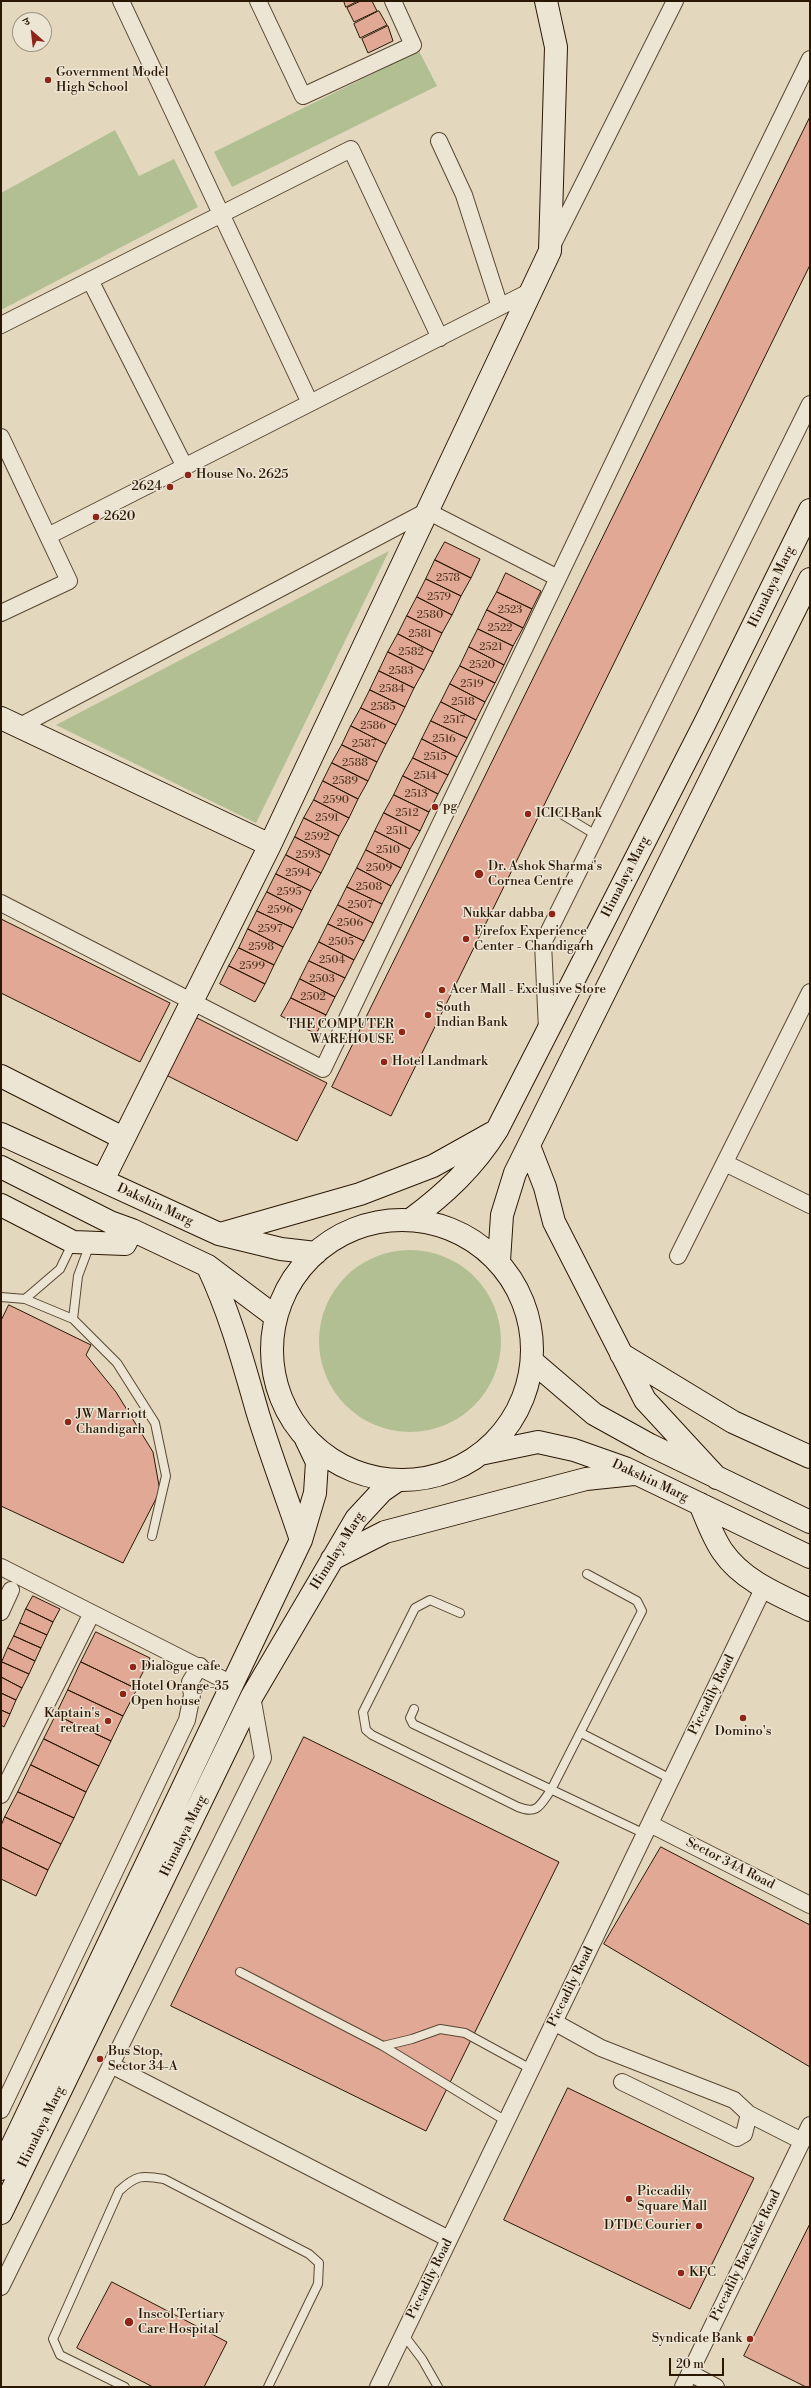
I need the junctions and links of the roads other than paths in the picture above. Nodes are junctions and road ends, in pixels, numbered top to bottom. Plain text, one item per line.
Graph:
1 (121, 1) edge
2 (258, 1) edge
3 (393, 1) edge
4 (546, 1) edge
5 (675, 1) edge
6 (810, 59) edge
7 (439, 141) dead end
8 (221, 214) junction
9 (550, 251) junction
10 (90, 280) junction
11 (531, 291) junction
12 (500, 307) junction
13 (1, 325) edge
14 (440, 338) junction
15 (310, 403) junction
16 (810, 404) edge
17 (1, 437) edge
18 (184, 467) junction
19 (810, 510) edge
20 (427, 511) junction
21 (48, 536) junction
22 (558, 578) junction
23 (810, 579) edge
24 (1, 613) edge
25 (10, 722) edge
26 (563, 815) dead end
27 (596, 836) junction
28 (270, 845) junction
29 (1, 903) edge
30 (810, 992) edge
31 (192, 1000) junction
32 (547, 1030) junction
33 (1, 1076) edge
34 (497, 1130) junction
35 (1, 1134) edge
36 (123, 1138) junction
37 (529, 1146) junction
38 (725, 1163) junction
39 (1, 1167) edge
40 (102, 1180) junction
41 (1, 1205) edge
42 (810, 1205) edge
43 (410, 1220) junction
44 (132, 1230) junction
45 (219, 1234) junction
46 (82, 1242) junction
47 (316, 1253) junction
48 (678, 1256) dead end
49 (498, 1261) junction
50 (208, 1266) junction
51 (1, 1297) edge
52 (25, 1299) junction
53 (276, 1317) junction
54 (73, 1319) junction
55 (621, 1354) junction
56 (532, 1361) junction
57 (305, 1436) junction
58 (480, 1454) junction
59 (810, 1457) edge
60 (634, 1474) junction
61 (717, 1478) junction
62 (398, 1480) junction
63 (700, 1504) junction
64 (810, 1522) edge
65 (152, 1536) dead end
66 (301, 1540) junction
67 (810, 1557) edge
68 (332, 1559) junction
69 (1, 1567) edge
70 (587, 1574) dead end
71 (764, 1588) junction
72 (11, 1590) dead end
73 (810, 1610) edge
74 (1, 1612) edge
75 (92, 1613) junction
76 (460, 1613) dead end
77 (200, 1666) junction
78 (232, 1684) junction
79 (252, 1696) junction
80 (414, 1709) dead end
81 (581, 1733) junction
82 (671, 1779) junction
83 (552, 1790) junction
84 (1, 1795) edge
85 (647, 1829) junction
86 (810, 1905) edge
87 (240, 1972) dead end
88 (554, 2022) junction
89 (383, 2046) junction
90 (111, 2065) junction
91 (532, 2069) junction
92 (622, 2082) dead end
93 (1, 2110) edge
94 (749, 2114) junction
95 (506, 2121) junction
96 (810, 2125) edge
97 (802, 2141) junction
98 (1, 2169) edge
99 (1, 2213) edge
100 (449, 2240) junction
101 (1, 2287) edge
102 (403, 2334) junction
103 (686, 2380) edge
104 (125, 2387) edge
105 (268, 2387) edge
106 (378, 2387) edge
107 (438, 2387) edge
108 (716, 2387) edge

1 - 8 street
2 - 3 street
4 - 9 main road
5 - 9 street
6 - 22 street
7 - 12 street
8 - 10 street
8 - 14 street
8 - 15 street
9 - 11 main road
10 - 13 street
10 - 18 street
11 - 12 street
11 - 20 main road
12 - 14 street
14 - 15 street
15 - 18 street
16 - 27 street
17 - 21 street
18 - 21 street
19 - 32 main road, Himalaya Marg
20 - 22 street
20 - 25 street
20 - 28 main road
21 - 24 street
22 - 31 street
23 - 37 main road
25 - 28 main road
26 - 27 lane
27 - 32 street
28 - 31 main road
29 - 31 street
30 - 38 street
31 - 36 main road
32 - 34 main road, Himalaya Marg
33 - 36 main road
34 - 43 main road, Himalaya Marg
34 - 45 main road
35 - 40 main road, Dakshin Marg
36 - 40 main road
37 - 49 main road
37 - 55 main road
38 - 42 street
38 - 48 street
39 - 44 main road
40 - 45 main road, Dakshin Marg
41 - 46 main road
43 - 47 main road
43 - 49 main road
44 - 46 main road
44 - 50 main road
45 - 47 main road, Dakshin Marg
46 - 52 lane
46 - 54 lane
47 - 53 main road
49 - 56 main road
50 - 53 main road
50 - 66 main road
51 - 52 lane
52 - 54 lane
53 - 57 main road
54 - 65 lane
55 - 59 main road
55 - 61 main road
56 - 58 main road
56 - 61 main road
57 - 62 main road
57 - 66 main road, Himalaya Marg
58 - 60 main road, Dakshin Marg
58 - 62 main road
60 - 63 main road, Dakshin Marg
60 - 68 main road
61 - 64 main road
62 - 68 main road, Himalaya Marg
63 - 67 main road, Dakshin Marg
63 - 71 main road
66 - 78 main road, Himalaya Marg
68 - 79 main road, Himalaya Marg
69 - 75 street
70 - 81 lane
71 - 73 main road
71 - 82 street, Piccadily Road
72 - 74 street
75 - 77 street
75 - 84 street
76 - 83 lane
77 - 78 street
77 - 93 street
78 - 98 main road, Himalaya Marg
79 - 90 street
79 - 99 main road, Himalaya Marg
80 - 83 lane
81 - 82 lane
81 - 83 lane
82 - 85 street, Piccadily Road
83 - 85 lane
85 - 86 street, Sector 34A Road
85 - 88 street, Piccadily Road
87 - 89 lane
88 - 91 street, Piccadily Road
88 - 94 street
89 - 91 lane
89 - 95 lane
90 - 100 street
90 - 101 street
91 - 95 street, Piccadily Road
92 - 94 street
94 - 97 street
95 - 100 street, Piccadily Road
96 - 97 street, Piccadily Backside Road
97 - 103 street, Piccadily Backside Road
100 - 102 street, Piccadily Road
102 - 106 street, Piccadily Road
102 - 107 lane
103 - 108 street
104 - 105 lane

